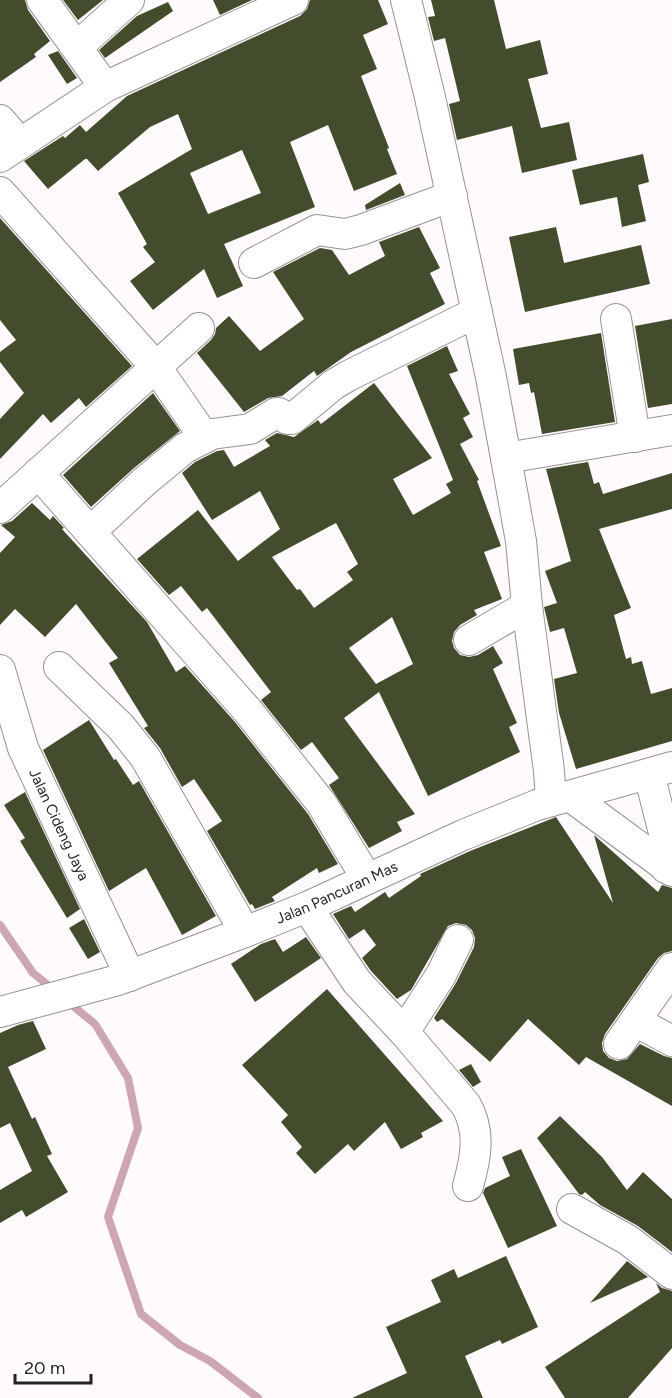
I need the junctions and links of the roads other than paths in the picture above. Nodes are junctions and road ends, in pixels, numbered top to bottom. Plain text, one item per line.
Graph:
1 (42, 0) edge
2 (129, 0) edge
3 (293, 0) edge
4 (406, 0) edge
5 (76, 47) junction
6 (105, 87) junction
7 (0, 120) edge
8 (10, 150) edge
9 (0, 192) edge
10 (452, 196) junction
11 (254, 263) dead end
12 (477, 312) junction
13 (616, 318) dead end
14 (198, 328) dead end
15 (156, 366) junction
16 (672, 430) edge
17 (635, 437) junction
18 (205, 438) junction
19 (506, 458) junction
20 (38, 473) junction
21 (0, 508) edge
22 (90, 532) junction
23 (527, 606) junction
24 (469, 640) dead end
25 (58, 667) dead end
26 (0, 670) edge
27 (660, 770) edge
28 (561, 798) junction
29 (669, 870) edge
30 (367, 879) junction
31 (307, 907) junction
32 (245, 932) junction
33 (458, 940) dead end
34 (672, 968) edge
35 (124, 978) junction
36 (0, 1012) edge
37 (404, 1032) junction
38 (672, 1041) edge
39 (468, 1186) dead end
40 (572, 1209) dead end
41 (672, 1274) edge

1 - 5 street
2 - 5 street
3 - 6 street
4 - 10 street
5 - 6 street
6 - 8 street
7 - 8 street
9 - 15 street
10 - 11 street
10 - 12 street
12 - 18 street
12 - 19 street
13 - 17 street
14 - 15 street
15 - 18 street
15 - 20 street
16 - 17 street
17 - 19 street
18 - 22 street
19 - 23 street
20 - 21 street
20 - 22 street
22 - 30 street
23 - 24 street
23 - 28 street
25 - 32 street
26 - 35 street, Jalan Cideng Jaya
27 - 28 street, Jalan Pancuran Mas
27 - 29 street
28 - 29 street
28 - 30 street, Jalan Pancuran Mas
30 - 31 street, Jalan Pancuran Mas
31 - 32 street, Jalan Pancuran Mas
31 - 37 street
32 - 35 street, Jalan Pancuran Mas
33 - 37 street
34 - 38 street
35 - 36 street, Jalan Pancuran Mas
37 - 39 street
40 - 41 street

